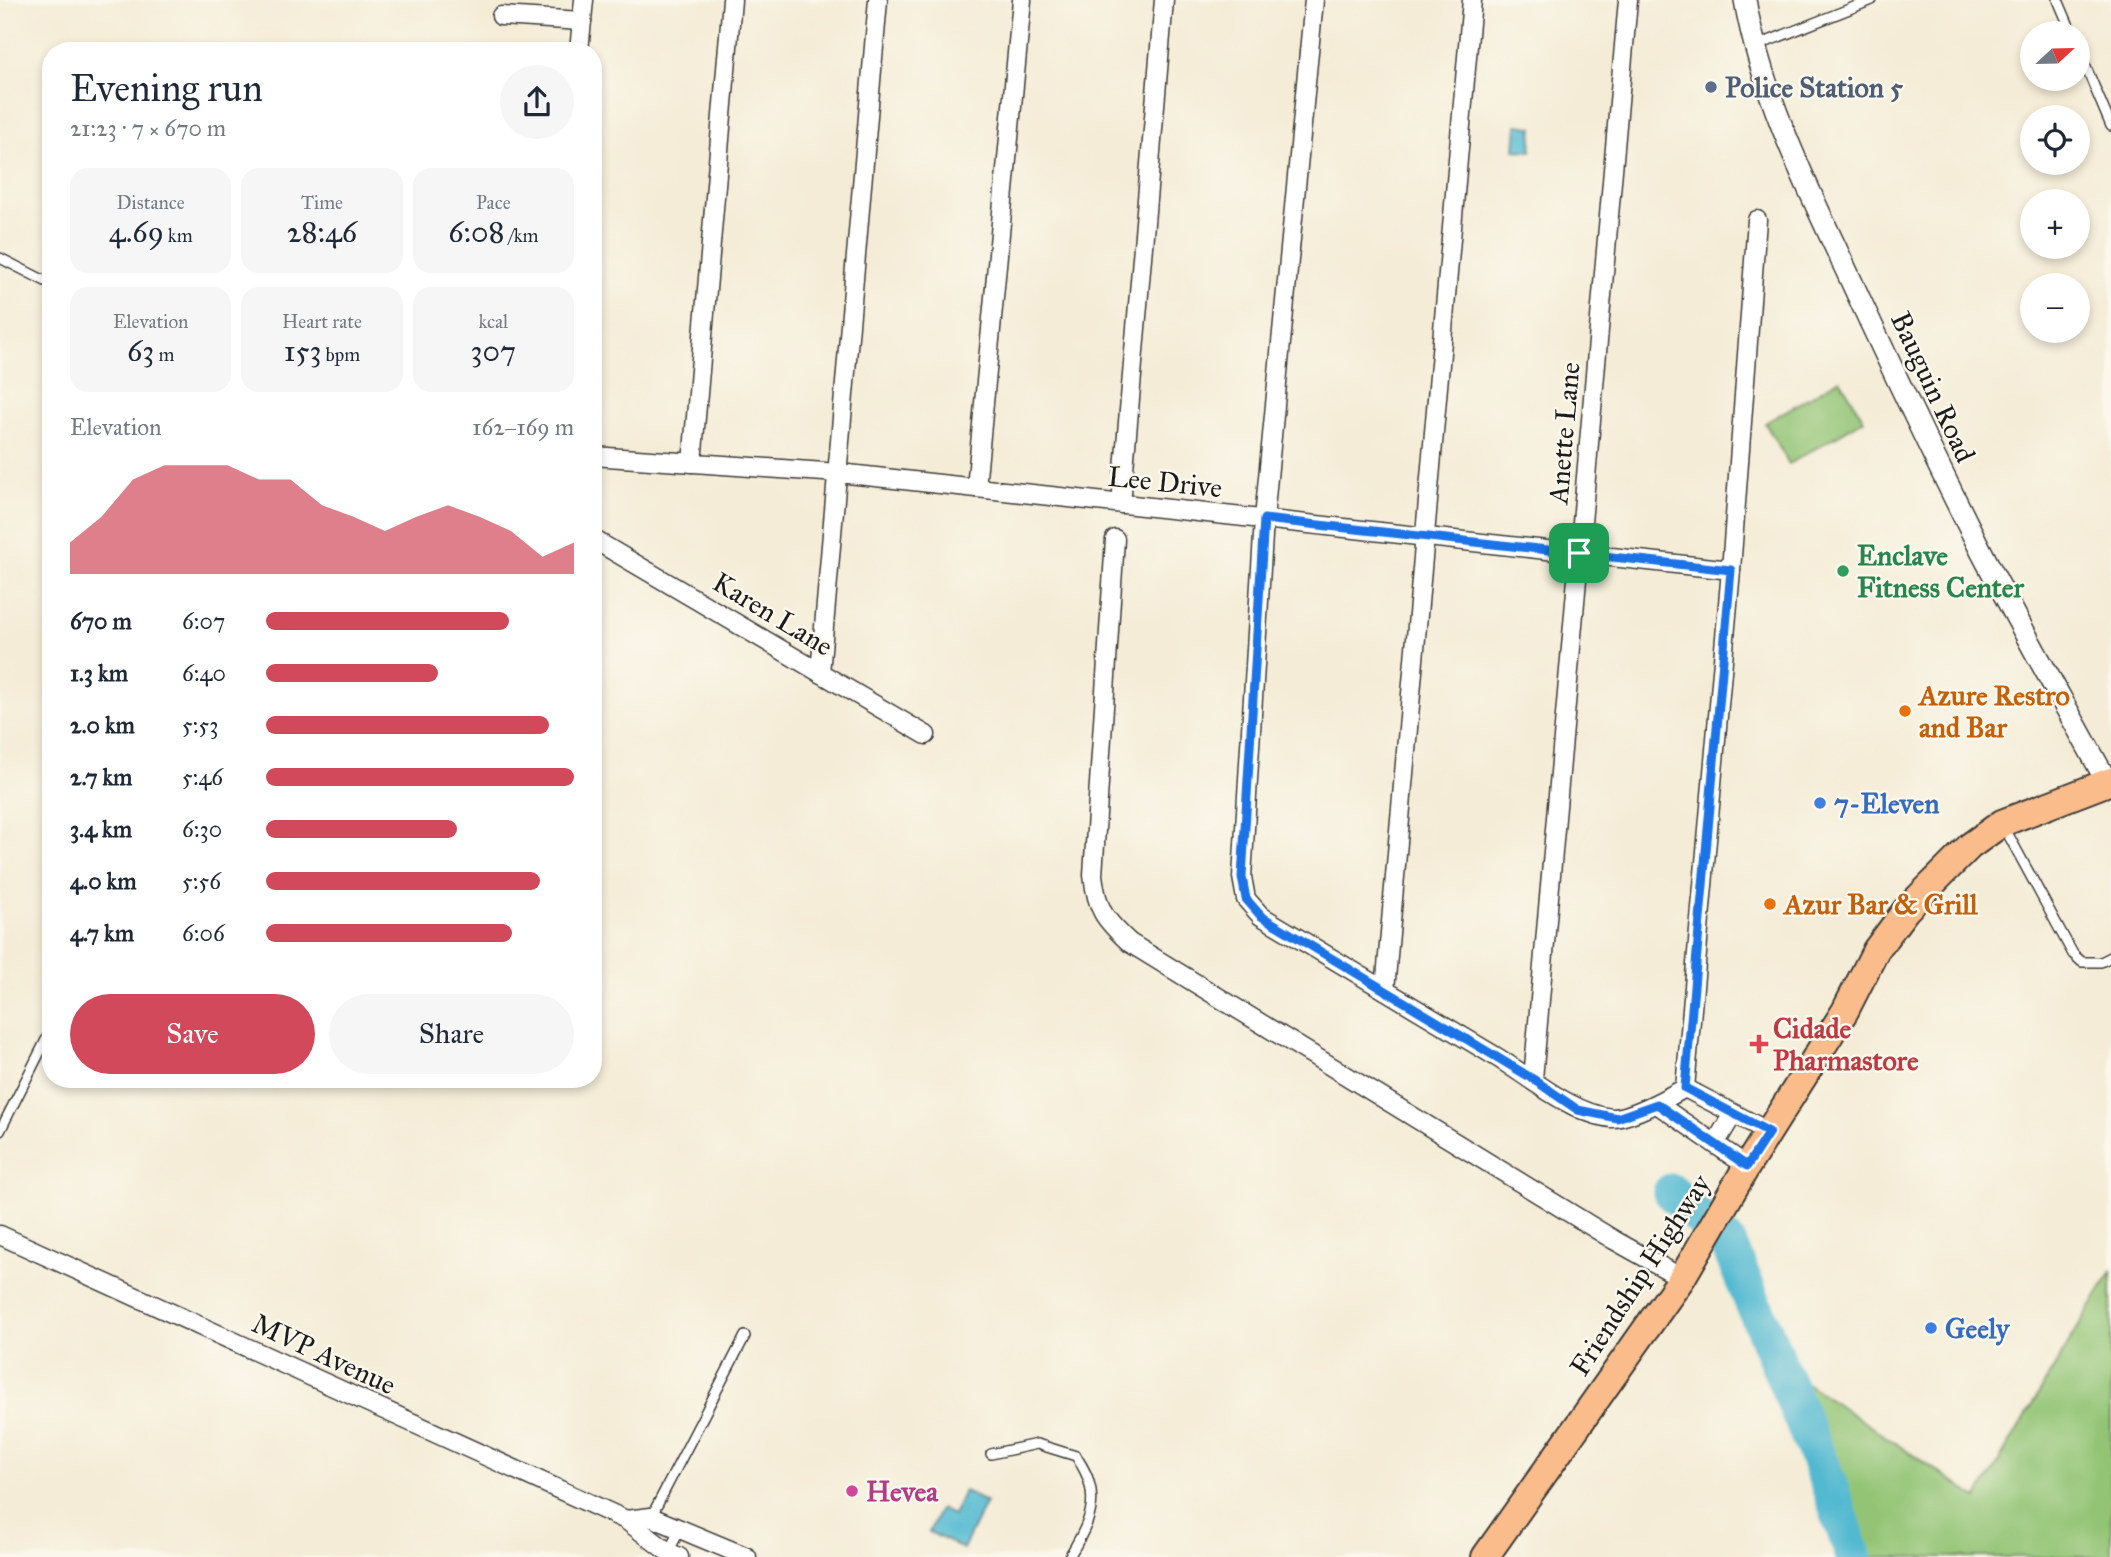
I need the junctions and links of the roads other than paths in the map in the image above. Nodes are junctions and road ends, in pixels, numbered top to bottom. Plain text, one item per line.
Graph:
1 (584, 0) edge
2 (732, 0) edge
3 (878, 0) edge
4 (1022, 0) edge
5 (1164, 0) edge
6 (1314, 0) edge
7 (1472, 0) edge
8 (1628, 0) edge
9 (1745, 0) edge
10 (1872, 0) edge
11 (2058, 0) edge
12 (501, 16) dead end
13 (582, 21) junction
14 (2067, 21) edge
15 (580, 42) edge
16 (1756, 46) junction
17 (2090, 77) edge
18 (2111, 126) edge
19 (1757, 220) dead end
20 (0, 258) edge
21 (42, 279) edge
22 (602, 457) edge
23 (692, 463) junction
24 (839, 473) junction
25 (976, 488) junction
26 (1121, 503) junction
27 (1264, 519) junction
28 (1425, 537) junction
29 (1115, 539) dead end
30 (602, 544) edge
31 (1579, 553) junction
32 (1731, 570) junction
33 (820, 673) junction
34 (926, 735) dead end
35 (2110, 789) edge
36 (2002, 823) junction
37 (2111, 957) edge
38 (1385, 990) junction
39 (42, 1048) edge
40 (1533, 1079) junction
41 (1685, 1088) junction
42 (1657, 1104) junction
43 (1733, 1114) junction
44 (0, 1131) edge
45 (1769, 1132) junction
46 (1715, 1144) junction
47 (1747, 1166) junction
48 (0, 1235) edge
49 (1682, 1278) junction
50 (745, 1336) dead end
51 (991, 1454) dead end
52 (647, 1525) junction
53 (681, 1528) junction
54 (674, 1554) edge
55 (747, 1557) edge
56 (1069, 1557) edge
57 (1485, 1557) edge

1 - 13 street
2 - 23 street
3 - 24 street
4 - 25 street
5 - 26 street
6 - 27 street
7 - 28 street
8 - 31 street, Anette Lane
9 - 16 street, Bauguin Road
10 - 16 lane
11 - 14 lane
12 - 13 street
13 - 15 street
16 - 35 street, Bauguin Road
17 - 18 lane
19 - 32 street
20 - 21 lane
22 - 23 street, Lee Drive
23 - 24 street, Lee Drive
24 - 25 street, Lee Drive
24 - 33 street
25 - 26 street, Lee Drive
26 - 27 street, Lee Drive
27 - 28 street, Lee Drive
27 - 38 street
28 - 31 street, Lee Drive
28 - 38 street
29 - 49 street
30 - 33 street, Karen Lane
31 - 32 street, Lee Drive
31 - 40 street, Anette Lane
32 - 41 street
33 - 34 street, Karen Lane
35 - 36 main road, Friendship Highway
36 - 37 lane
36 - 45 main road, Friendship Highway
38 - 40 street
39 - 44 lane
40 - 42 street
41 - 42 street
41 - 43 street
42 - 46 street
43 - 45 street
43 - 46 street
45 - 47 main road, Friendship Highway
46 - 47 street
47 - 49 main road, Friendship Highway
48 - 52 street, MVP Avenue
49 - 57 main road, Friendship Highway
50 - 52 lane
51 - 56 lane
52 - 53 street, MVP Avenue
52 - 54 street
53 - 54 lane
53 - 55 street, MVP Avenue

